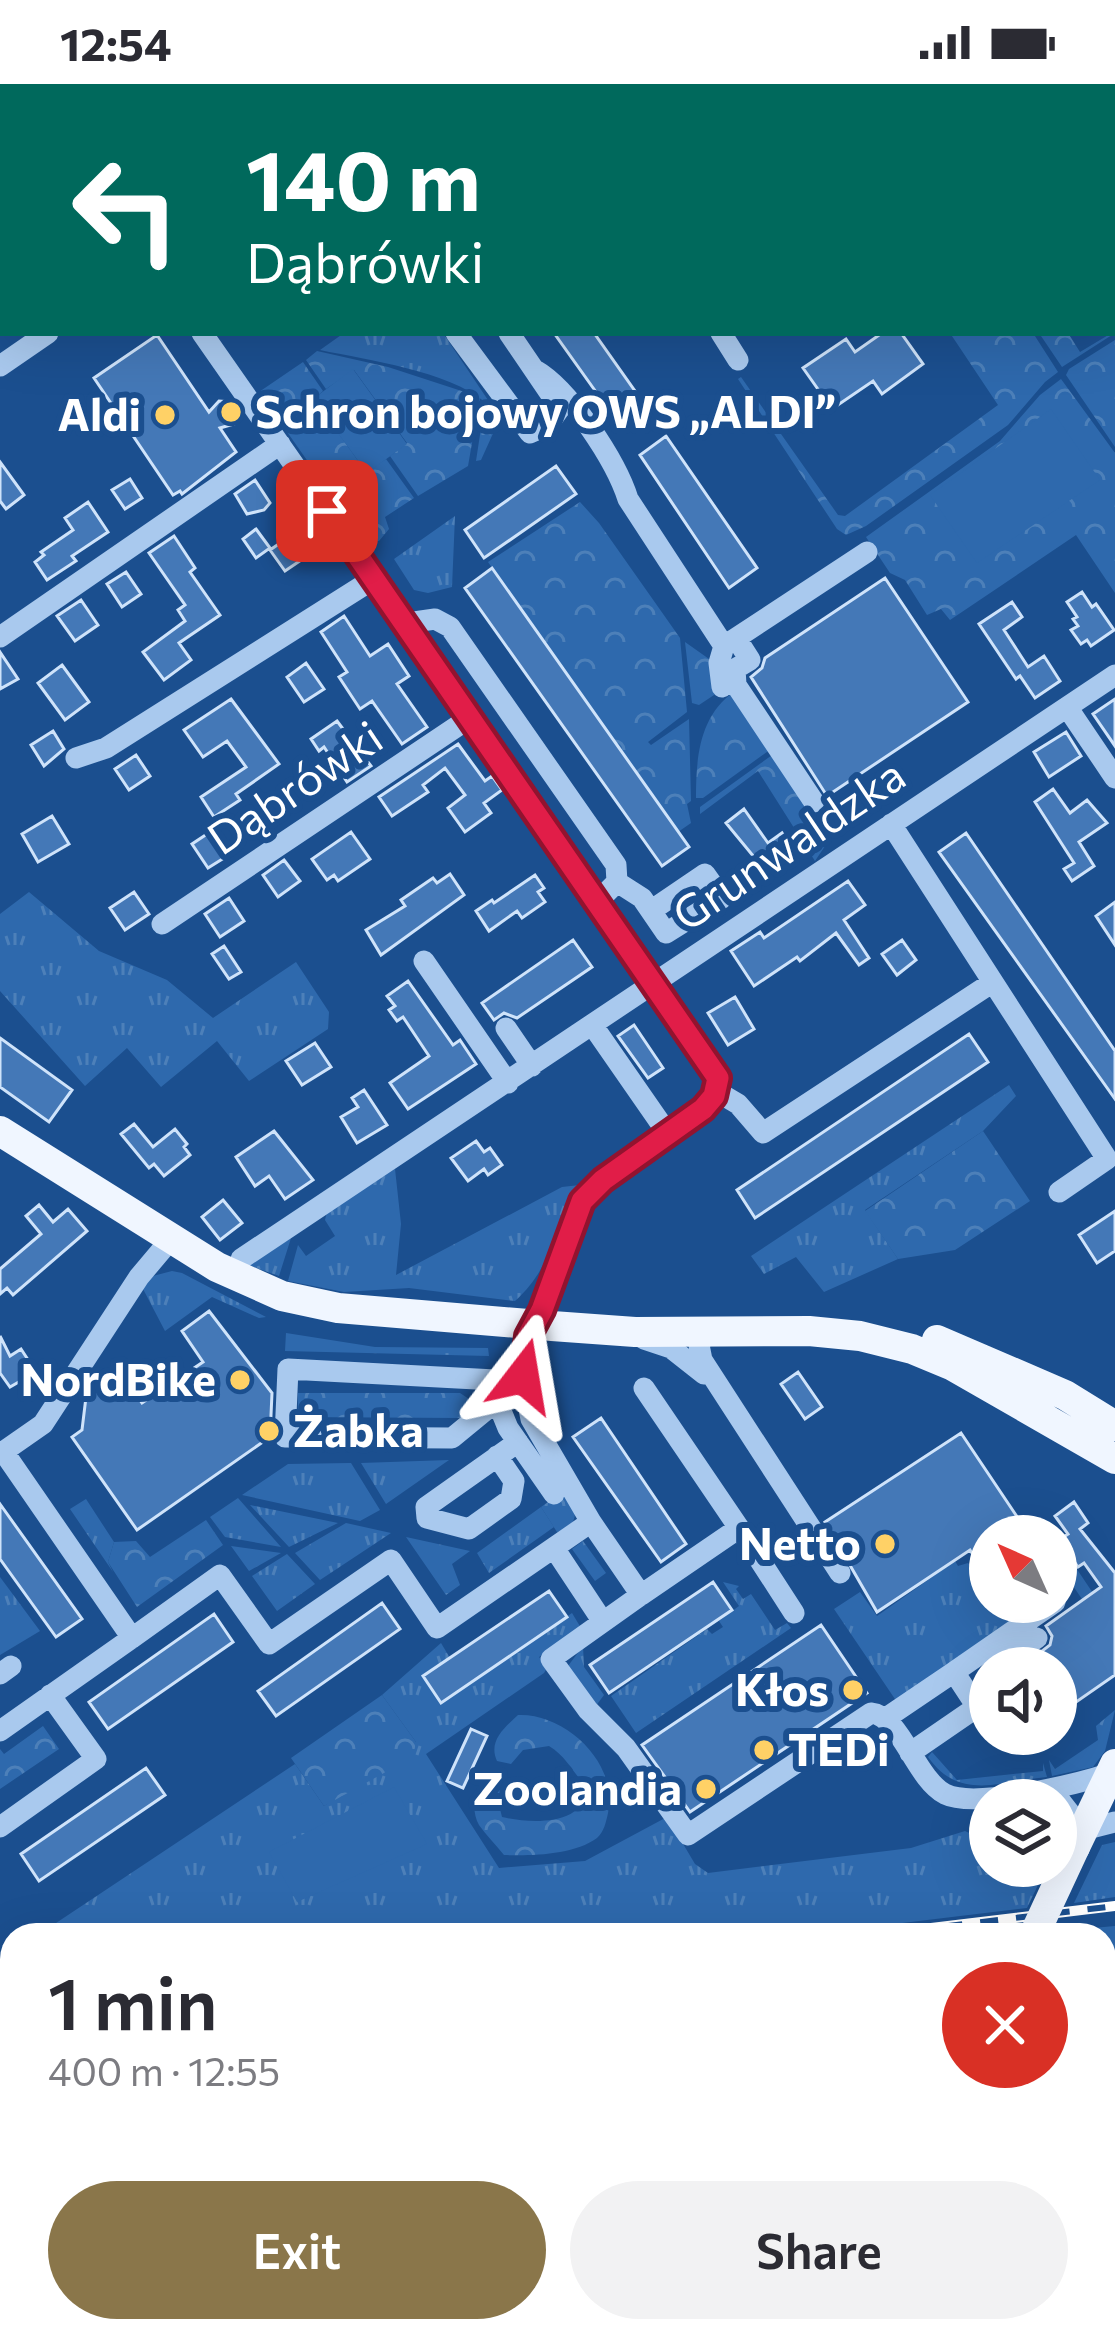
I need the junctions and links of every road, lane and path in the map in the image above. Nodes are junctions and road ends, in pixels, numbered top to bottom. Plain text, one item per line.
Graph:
1 (44, 336) edge
2 (204, 336) edge
3 (458, 336) edge
4 (510, 336) edge
5 (723, 336) edge
6 (738, 360) dead end
7 (0, 366) edge
8 (535, 370) junction
9 (280, 443) junction
10 (867, 552) dead end
11 (375, 578) junction
12 (407, 623) junction
13 (0, 637) edge
14 (730, 642) junction
15 (1115, 675) edge
16 (722, 687) dead end
17 (1067, 707) junction
18 (471, 717) junction
19 (76, 758) dead end
20 (1115, 778) edge
21 (814, 802) dead end
22 (891, 824) junction
23 (617, 882) junction
24 (598, 901) junction
25 (652, 910) dead end
26 (162, 924) dead end
27 (424, 961) dead end
28 (655, 982) junction
29 (993, 982) junction
30 (593, 1025) junction
31 (506, 1028) dead end
32 (532, 1066) junction
33 (508, 1083) junction
34 (716, 1091) junction
35 (0, 1131) edge
36 (668, 1134) junction
37 (0, 1148) edge
38 (1059, 1192) dead end
39 (165, 1246) junction
40 (242, 1259) dead end
41 (738, 1314) junction
42 (535, 1323) junction
43 (598, 1327) junction
44 (694, 1340) junction
45 (523, 1376) junction
46 (714, 1382) junction
47 (644, 1388) dead end
48 (496, 1390) junction
49 (1115, 1426) edge
50 (518, 1442) junction
51 (2, 1453) edge
52 (497, 1456) dead end
53 (1115, 1460) edge
54 (554, 1494) dead end
55 (591, 1522) junction
56 (739, 1528) junction
57 (554, 1549) junction
58 (840, 1573) dead end
59 (641, 1595) junction
60 (794, 1613) dead end
61 (603, 1622) junction
62 (1030, 1623) edge
63 (1037, 1637) dead end
64 (132, 1638) junction
65 (1023, 1647) edge
66 (969, 1677) edge
67 (959, 1680) junction
68 (50, 1695) junction
69 (886, 1718) junction
70 (0, 1731) edge
71 (910, 1753) junction
72 (969, 1798) edge
73 (1102, 1803) edge
74 (0, 1827) edge
75 (1040, 1923) edge

1 - 7 street
2 - 9 street
3 - 8 street
4 - 8 street
5 - 6 street
8 - 14 street
9 - 11 street
9 - 13 street
10 - 14 street
11 - 12 street
11 - 19 street
12 - 18 street
12 - 23 street
14 - 16 street
14 - 21 street
15 - 17 street, Grunwaldzka
17 - 20 street
17 - 22 street, Grunwaldzka
18 - 24 street
18 - 26 street, Dąbrówki
22 - 28 street, Grunwaldzka
22 - 29 street
23 - 24 street
23 - 25 street
24 - 28 street
27 - 33 street
28 - 30 street, Grunwaldzka
28 - 34 street
29 - 34 street
29 - 38 street
30 - 32 street, Grunwaldzka
30 - 36 street
31 - 32 street
32 - 33 street, Grunwaldzka
33 - 40 street, Grunwaldzka
34 - 36 street
35 - 39 main road
36 - 42 street
37 - 39 main road
39 - 42 main road
39 - 51 street
41 - 43 main road
41 - 44 street
41 - 49 main road
42 - 43 main road
42 - 45 street
43 - 44 main road
44 - 46 street
44 - 46 street
44 - 53 main road
45 - 48 street
45 - 55 street
46 - 58 street
47 - 56 street
48 - 48 street
48 - 50 street
50 - 52 street
50 - 54 street
51 - 64 street
55 - 57 street
55 - 59 street
56 - 59 street
56 - 60 street
57 - 61 street
57 - 64 street
59 - 61 street
61 - 69 street
62 - 67 street
63 - 65 street
64 - 68 street
66 - 67 street
67 - 69 street
67 - 71 street
68 - 70 street
68 - 74 street
69 - 71 street
71 - 72 street
73 - 75 main road, bridge

